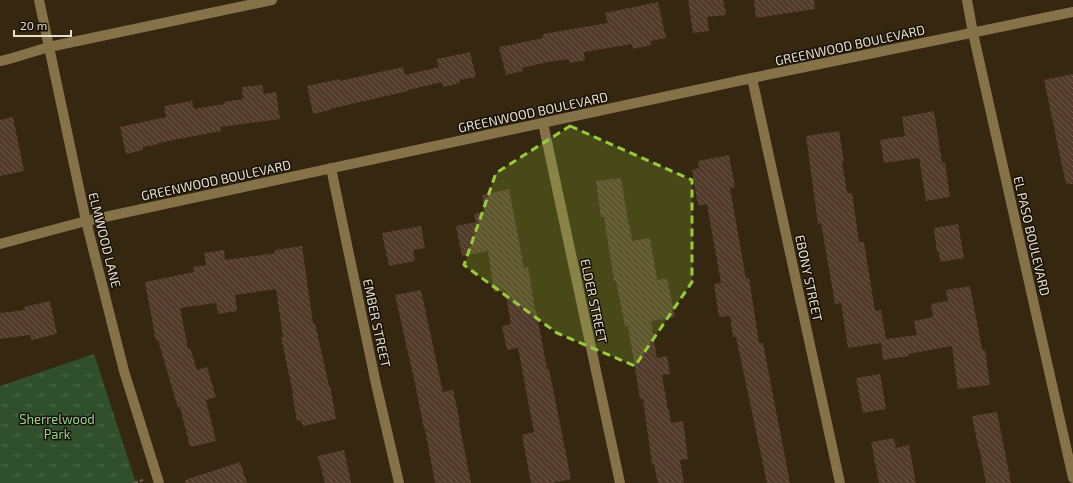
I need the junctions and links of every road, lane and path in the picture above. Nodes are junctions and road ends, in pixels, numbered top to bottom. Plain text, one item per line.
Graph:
1 (39, 0) edge
2 (272, 0) edge
3 (967, 0) edge
4 (1073, 12) edge
5 (973, 33) junction
6 (49, 47) junction
7 (0, 61) edge
8 (752, 78) junction
9 (543, 124) junction
10 (331, 168) junction
11 (86, 221) junction
12 (0, 244) edge
13 (1073, 478) edge
14 (159, 483) edge
15 (399, 483) edge
16 (620, 483) edge
17 (840, 483) edge

1 - 6 street, ELMWOOD LANE
2 - 6 street
3 - 5 street, EL PASO BOULEVARD
4 - 5 street, GREENWOOD BOULEVARD
5 - 8 street, GREENWOOD BOULEVARD
5 - 13 street, EL PASO BOULEVARD
6 - 7 street
6 - 11 street, ELMWOOD LANE
8 - 9 street, GREENWOOD BOULEVARD
8 - 17 street, EBONY STREET
9 - 10 street, GREENWOOD BOULEVARD
9 - 16 street, ELDER STREET
10 - 11 street, GREENWOOD BOULEVARD
10 - 15 street, EMBER STREET
11 - 12 street, GREENWOOD BOULEVARD
11 - 14 street, ELMWOOD LANE

